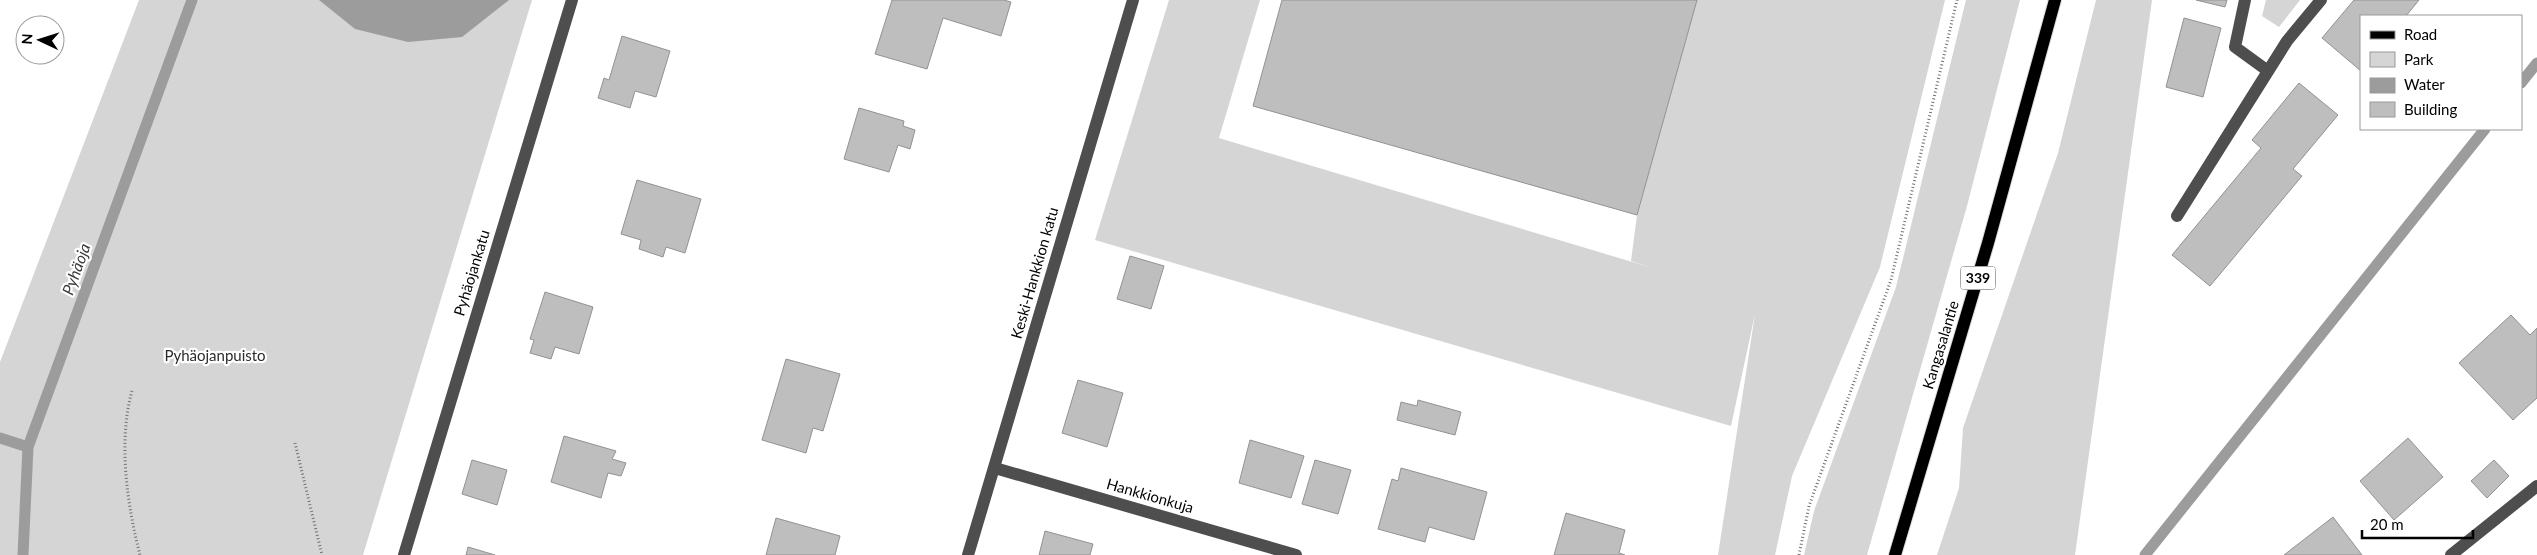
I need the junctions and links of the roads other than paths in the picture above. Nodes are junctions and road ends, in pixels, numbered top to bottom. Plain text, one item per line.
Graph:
1 (572, 0) edge
2 (1133, 0) edge
3 (2055, 0) edge
4 (2245, 0) edge
5 (2321, 0) edge
6 (2268, 71) junction
7 (2177, 216) dead end
8 (995, 468) junction
9 (2537, 486) edge
10 (404, 555) edge
11 (968, 555) edge
12 (1296, 555) edge
13 (1896, 555) edge
14 (2451, 555) edge

1 - 10 street, Pyhäojankatu
2 - 8 street, Keski-Hankkion katu
3 - 13 main road, Kangasalantie / 339
4 - 6 street
5 - 6 street
6 - 7 street
8 - 11 street, Keski-Hankkion katu
8 - 12 street, Hankkionkuja
9 - 14 street

